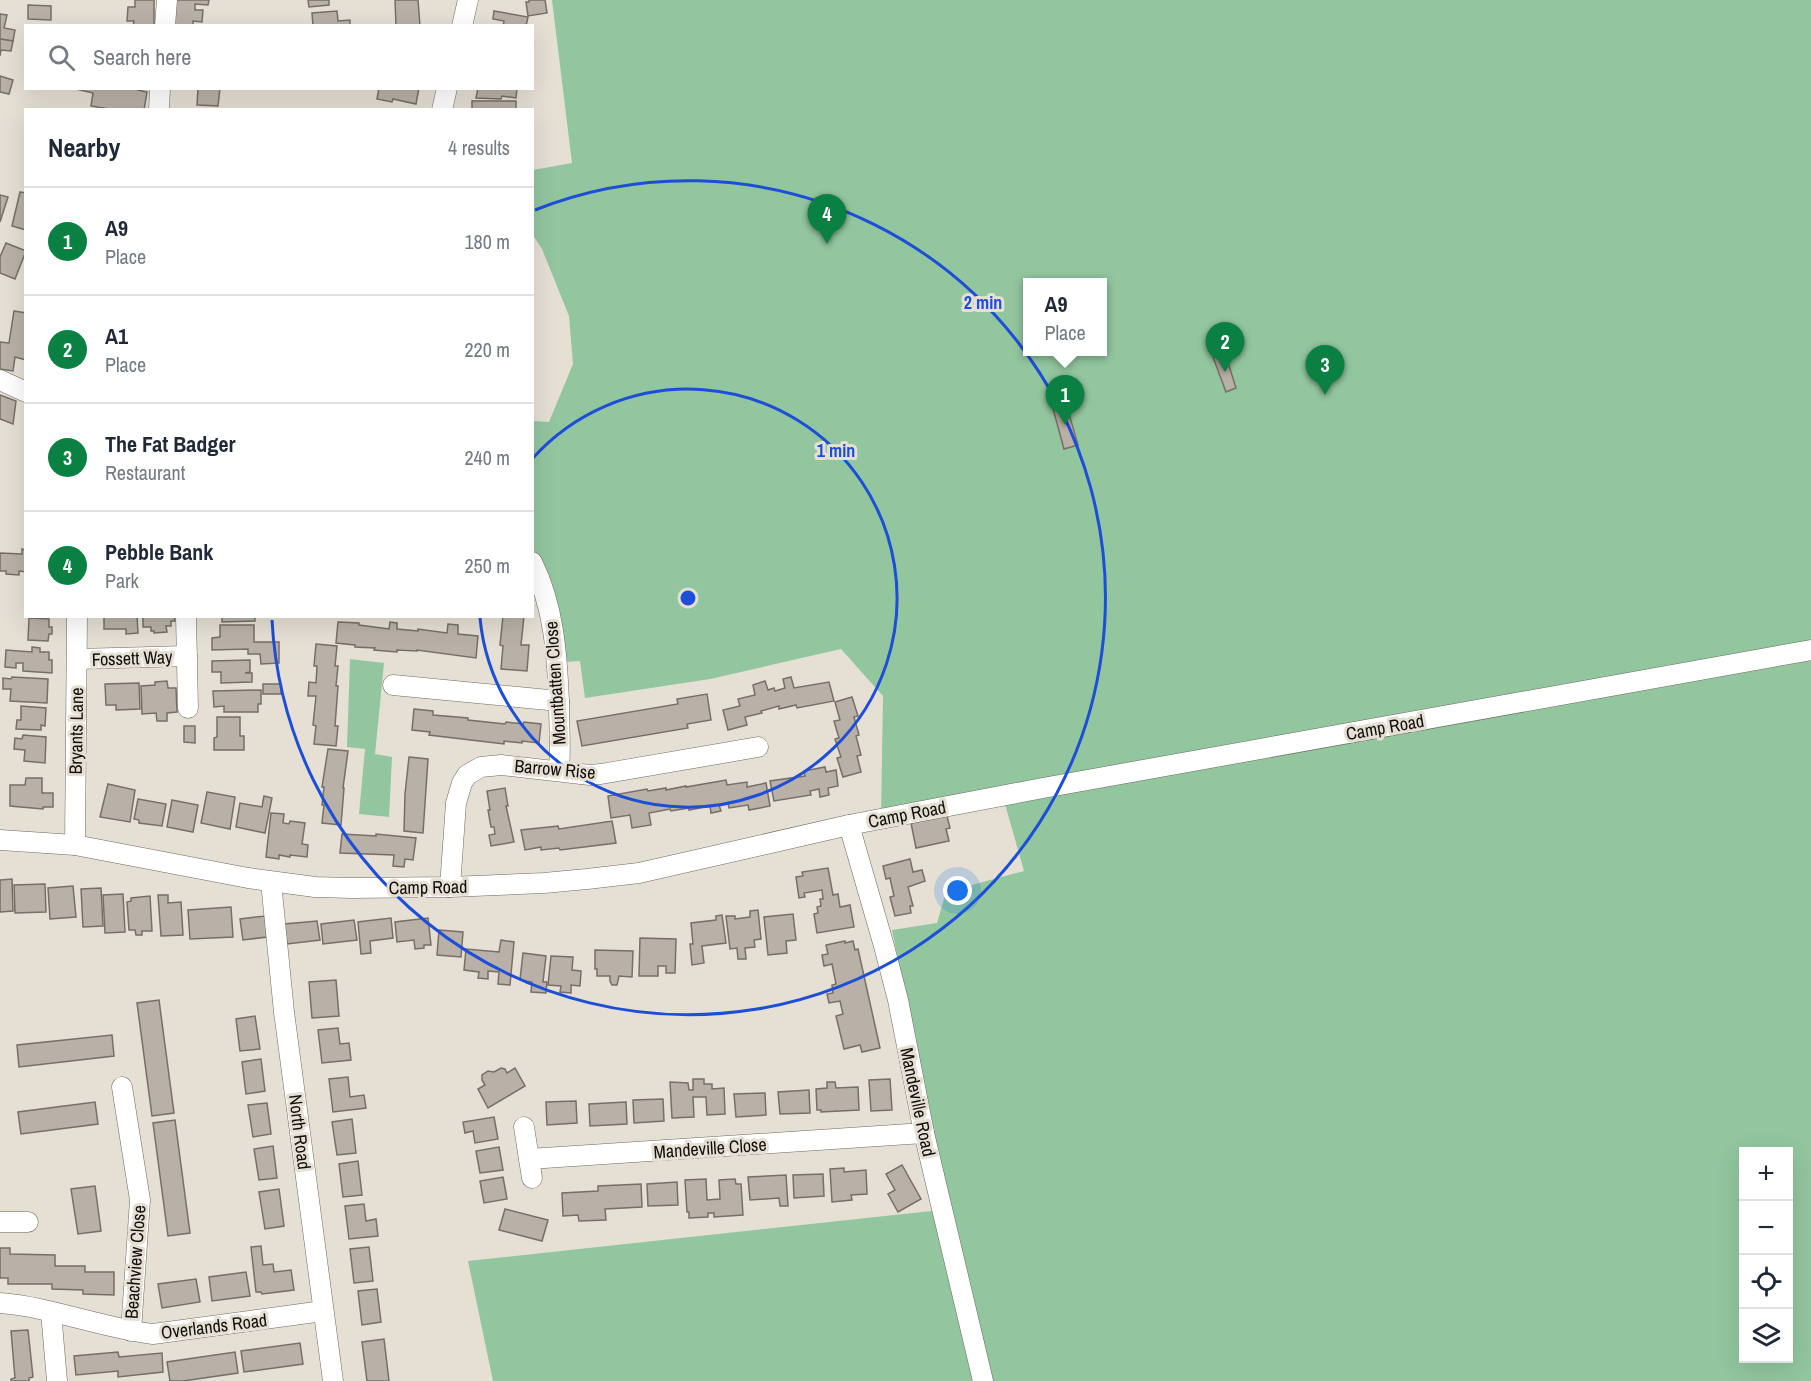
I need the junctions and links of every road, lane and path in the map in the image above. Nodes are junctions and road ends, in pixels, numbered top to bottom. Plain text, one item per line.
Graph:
1 (167, 0) edge
2 (468, 0) edge
3 (165, 24) edge
4 (462, 24) edge
5 (160, 90) edge
6 (447, 90) edge
7 (159, 108) edge
8 (442, 108) edge
9 (0, 380) edge
10 (24, 391) edge
11 (534, 568) edge
12 (77, 618) edge
13 (186, 618) edge
14 (1811, 650) edge
15 (187, 656) junction
16 (78, 659) junction
17 (393, 685) dead end
18 (559, 700) junction
19 (188, 708) dead end
20 (758, 747) dead end
21 (559, 771) junction
22 (849, 825) junction
23 (0, 840) edge
24 (75, 845) junction
25 (271, 882) junction
26 (450, 887) junction
27 (122, 1087) dead end
28 (524, 1127) dead end
29 (924, 1133) junction
30 (0, 1222) edge
31 (28, 1222) dead end
32 (0, 1303) edge
33 (323, 1311) junction
34 (51, 1312) junction
35 (131, 1331) junction
36 (57, 1381) edge
37 (333, 1381) edge
38 (982, 1381) edge

1 - 3 street
2 - 4 street
5 - 7 street
6 - 8 street
9 - 10 street
11 - 18 street, Mountbatten Close
12 - 16 street, Bryants Lane
13 - 15 street, Fossett Way
14 - 22 street, Camp Road
15 - 16 street, Fossett Way
15 - 19 street, Fossett Way
16 - 24 street, Bryants Lane
17 - 18 street
18 - 21 street, Mountbatten Close
20 - 21 street, Barrow Rise
21 - 26 street, Barrow Rise
22 - 26 street, Camp Road
22 - 29 street, Mandeville Road
23 - 24 street, Camp Road
24 - 25 street, Camp Road
25 - 26 street, Camp Road
25 - 33 street, North Road
27 - 35 street, Beachview Close
28 - 29 street, Mandeville Close
29 - 38 street, Mandeville Road
30 - 31 street
32 - 34 street, Overlands Road
33 - 35 street, Overlands Road
33 - 37 street, North Road
34 - 35 street, Overlands Road
34 - 36 street

